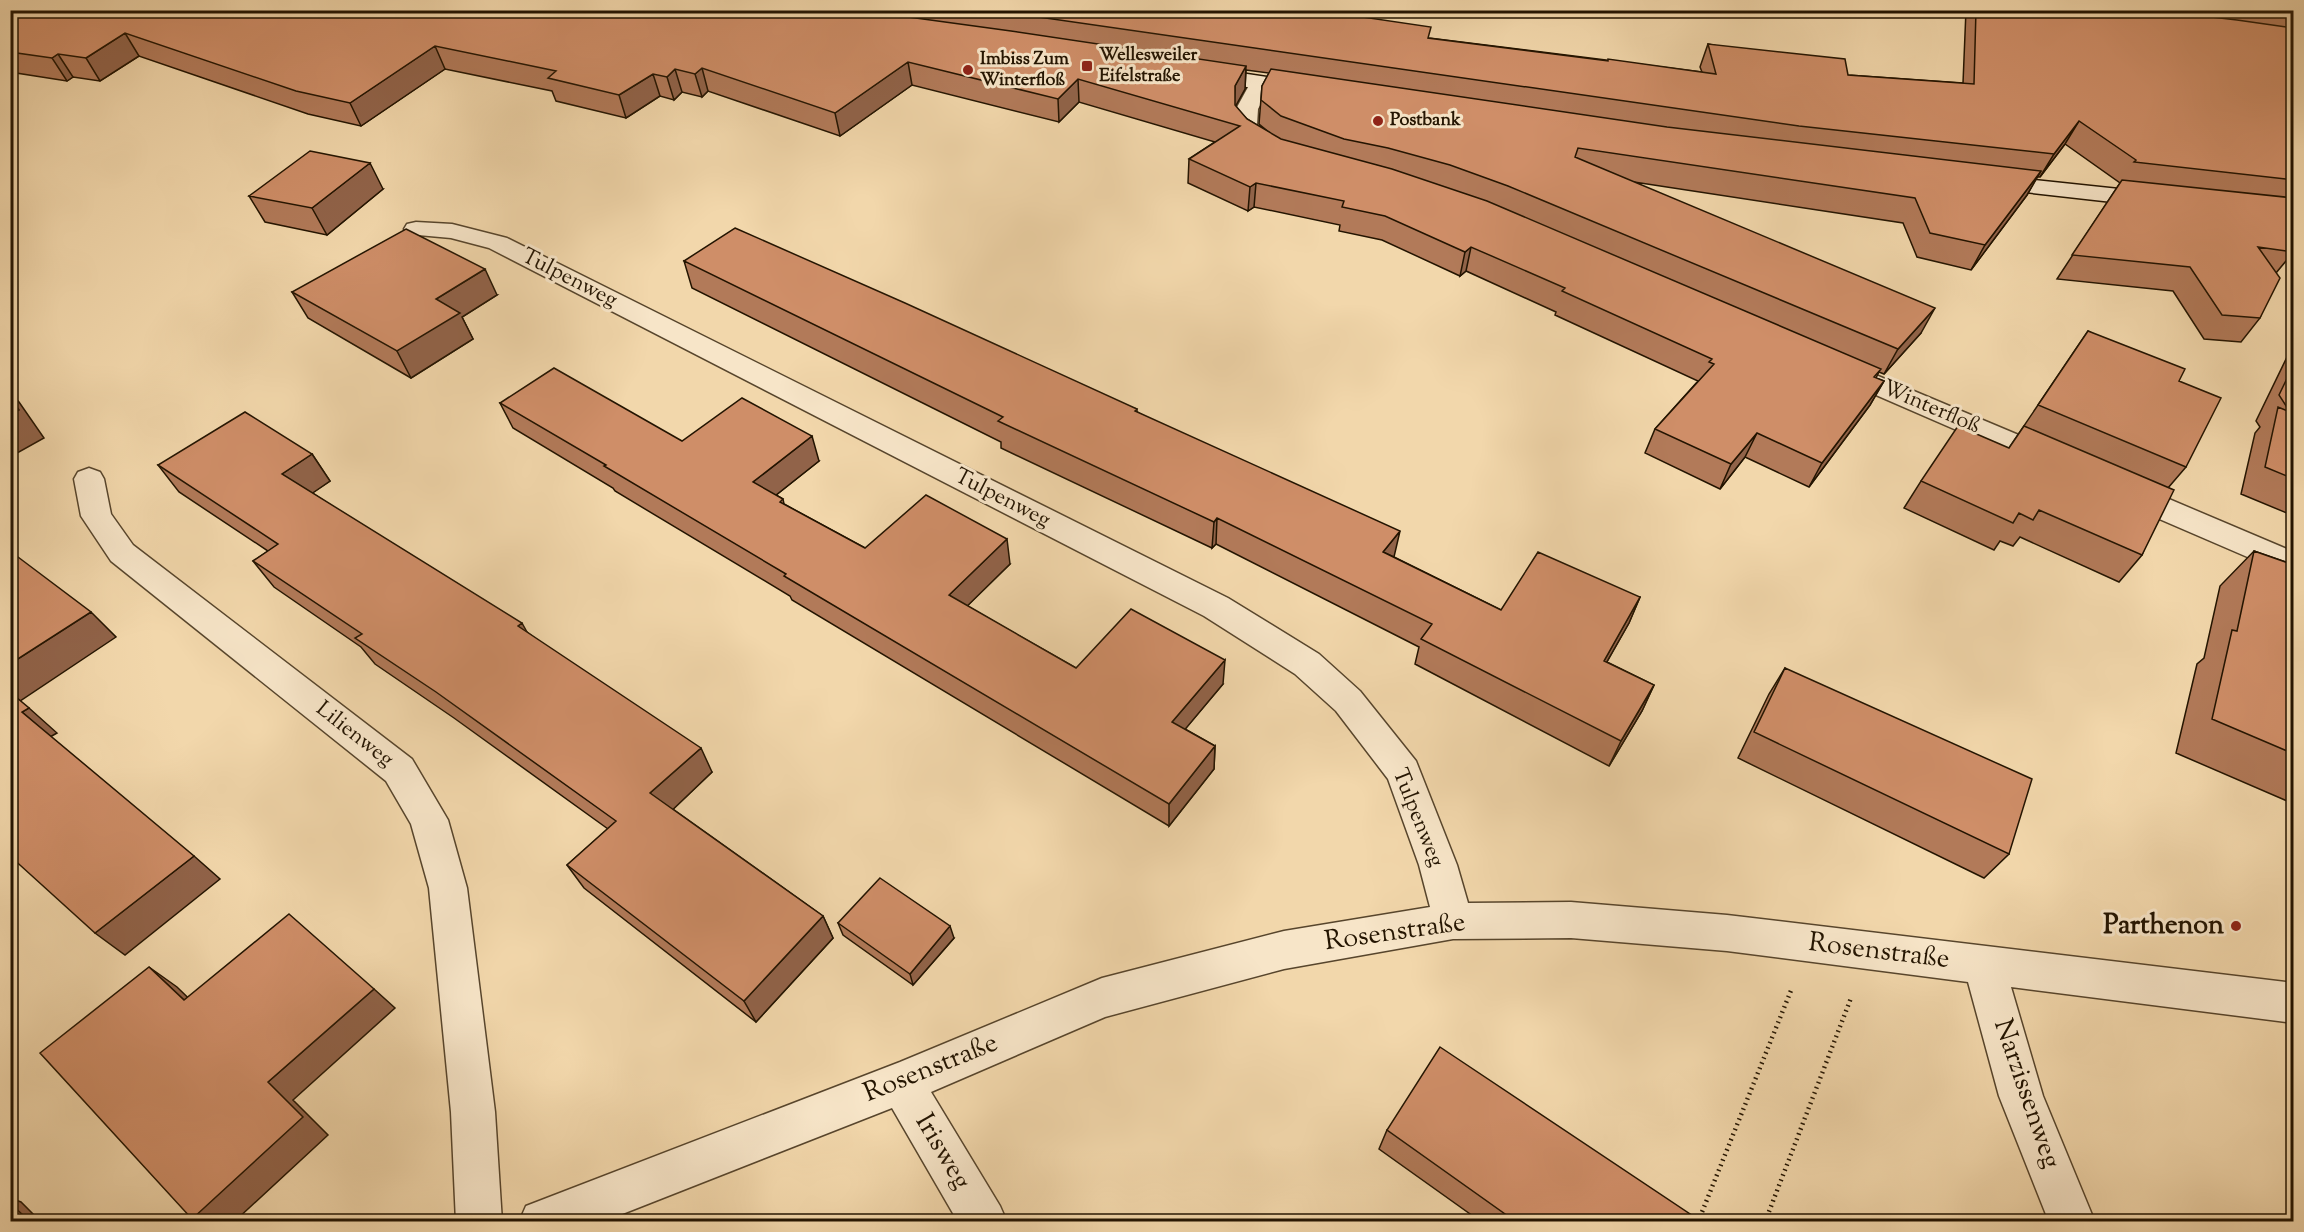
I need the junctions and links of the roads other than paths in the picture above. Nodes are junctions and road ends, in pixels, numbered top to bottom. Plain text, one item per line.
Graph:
1 (1180, 70) edge
2 (1261, 83) junction
3 (1331, 93) edge
4 (1302, 159) edge
5 (1965, 179) edge
6 (2176, 202) edge
7 (416, 229) dead end
8 (1821, 361) edge
9 (88, 479) dead end
10 (2294, 565) edge
11 (1453, 921) junction
12 (1984, 965) junction
13 (2294, 1003) edge
14 (901, 1083) junction
15 (479, 1221) edge
16 (542, 1221) edge
17 (984, 1221) edge
18 (2072, 1221) edge

1 - 2 street
2 - 3 street
2 - 4 street
5 - 6 street
7 - 11 street, Tulpenweg
8 - 10 street, Winterfloß
9 - 15 street, Lilienweg
11 - 12 street, Rosenstraße
11 - 14 street, Rosenstraße
12 - 13 street, Rosenstraße
12 - 18 street, Narzissenweg
14 - 16 street, Rosenstraße
14 - 17 street, Irisweg

